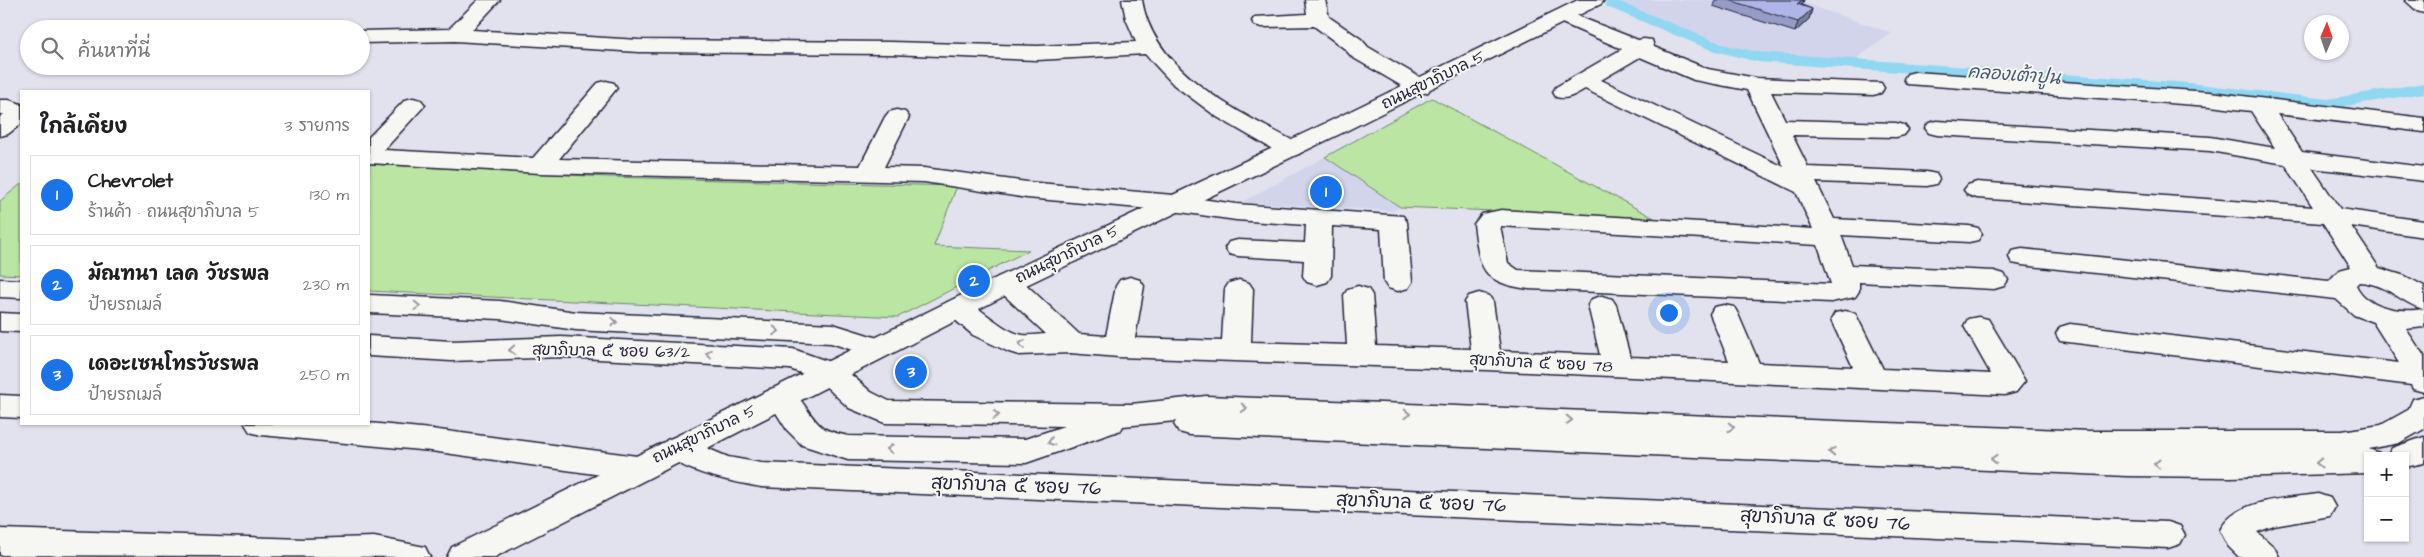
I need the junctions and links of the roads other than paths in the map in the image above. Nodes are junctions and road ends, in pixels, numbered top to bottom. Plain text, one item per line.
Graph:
1 (490, 0) edge
2 (1132, 0) edge
3 (1594, 0) edge
4 (2415, 0) edge
5 (2424, 6) edge
6 (1317, 10) edge
7 (1565, 14) junction
8 (1262, 21) dead end
9 (456, 35) junction
10 (370, 37) edge
11 (1150, 47) junction
12 (1646, 49) junction
13 (1702, 75) junction
14 (1915, 79) dead end
15 (1585, 81) junction
16 (1428, 83) junction
17 (1756, 84) junction
18 (606, 88) dead end
19 (1873, 88) dead end
20 (1564, 92) dead end
21 (2259, 104) junction
22 (413, 105) dead end
23 (14, 111) edge
24 (897, 117) dead end
25 (1772, 118) junction
26 (2424, 125) edge
27 (1937, 128) dead end
28 (0, 129) edge
29 (1896, 130) dead end
30 (0, 138) edge
31 (20, 138) edge
32 (1290, 149) junction
33 (370, 150) edge
34 (370, 156) edge
35 (2293, 158) junction
36 (540, 166) junction
37 (868, 174) junction
38 (2424, 174) edge
39 (1927, 179) dead end
40 (1802, 180) junction
41 (1977, 190) dead end
42 (1173, 203) junction
43 (2333, 216) junction
44 (1319, 218) junction
45 (2424, 229) edge
46 (1828, 232) junction
47 (1968, 234) dead end
48 (1238, 248) dead end
49 (2022, 257) dead end
50 (1841, 273) junction
51 (2370, 275) junction
52 (1994, 280) dead end
53 (1398, 282) dead end
54 (1008, 283) junction
55 (1130, 286) dead end
56 (0, 288) edge
57 (20, 289) edge
58 (1239, 289) dead end
59 (2343, 291) junction
60 (1358, 295) dead end
61 (1479, 302) dead end
62 (370, 304) edge
63 (1602, 305) dead end
64 (958, 308) junction
65 (1724, 314) dead end
66 (2383, 316) junction
67 (2421, 318) edge
68 (1845, 320) dead end
69 (576, 321) junction
70 (0, 322) edge
71 (20, 323) edge
72 (1978, 326) dead end
73 (833, 334) junction
74 (2070, 334) dead end
75 (1070, 343) junction
76 (370, 346) edge
77 (561, 347) junction
78 (1120, 347) junction
79 (877, 348) junction
80 (1236, 352) junction
81 (1362, 356) junction
82 (793, 358) junction
83 (1487, 360) junction
84 (1618, 366) junction
85 (1748, 372) junction
86 (830, 373) junction
87 (1873, 378) junction
88 (2423, 379) edge
89 (781, 397) junction
90 (0, 406) edge
91 (20, 407) edge
92 (2424, 407) edge
93 (1146, 414) junction
94 (272, 425) edge
95 (678, 448) junction
96 (2424, 449) edge
97 (2227, 453) junction
98 (2409, 455) edge
99 (2364, 461) edge
100 (638, 468) junction
101 (2318, 507) dead end
102 (2168, 536) dead end
103 (0, 542) edge
104 (309, 555) edge
105 (412, 557) edge
106 (464, 557) edge
107 (2262, 557) edge

1 - 9 street
2 - 11 street
3 - 7 street, ถนนสุขาภิบาล 5
4 - 5 street
6 - 8 street
6 - 16 street
7 - 12 street
7 - 16 street, ถนนสุขาภิบาล 5
9 - 10 street
9 - 11 street
11 - 32 street
12 - 13 street
12 - 15 street
13 - 17 street
13 - 25 street
14 - 21 street
15 - 20 street
15 - 40 street
16 - 32 street, ถนนสุขาภิบาล 5
17 - 19 street
17 - 25 street
18 - 36 street
21 - 26 street
21 - 35 street
22 - 33 street
23 - 28 street
24 - 37 street
25 - 29 street
25 - 40 street
27 - 35 street
30 - 31 street
32 - 42 street, ถนนสุขาภิบาล 5
34 - 36 street
35 - 38 street
35 - 43 street
36 - 37 street
37 - 42 street
39 - 40 street
40 - 46 street
41 - 43 street
42 - 44 street
42 - 54 street, ถนนสุขาภิบาล 5
43 - 45 street
43 - 51 street
44 - 48 street
44 - 53 street
46 - 47 street
46 - 50 street
46 - 50 street
49 - 59 street
50 - 52 street
51 - 59 street
51 - 67 street
54 - 64 street, ถนนสุขาภิบาล 5
54 - 75 street
55 - 78 street
56 - 57 street
58 - 80 street
59 - 66 street
60 - 81 street
61 - 83 street
62 -> 69 street
63 - 84 street
75 -> 64 street, สุขาภิบาล ๕ ซอย 78
64 - 79 street, ถนนสุขาภิบาล 5
65 - 85 street
66 - 67 street
66 - 88 street
68 - 87 street
69 -> 73 street
69 - 77 street
70 - 71 street
72 - 87 street, สุขาภิบาล ๕ ซอย 78
73 - 79 street
73 - 82 street
74 - 88 street
75 - 78 street, สุขาภิบาล ๕ ซอย 78
77 -> 76 street, สุขาภิบาล ๕ ซอย 63/2
82 -> 77 street, สุขาภิบาล ๕ ซอย 63/2
78 - 80 street, สุขาภิบาล ๕ ซอย 78
79 - 86 street, ถนนสุขาภิบาล 5
80 - 81 street, สุขาภิบาล ๕ ซอย 78
81 - 83 street, สุขาภิบาล ๕ ซอย 78
82 - 86 street
83 - 84 street, สุขาภิบาล ๕ ซอย 78
84 - 85 street, สุขาภิบาล ๕ ซอย 78
85 - 87 street, สุขาภิบาล ๕ ซอย 78
86 - 89 street, ถนนสุขาภิบาล 5
86 -> 93 street
93 -> 89 street
89 - 95 street, ถนนสุขาภิบาล 5
90 - 91 street
92 - 97 street
93 - 97 street
94 - 100 street
95 - 100 street, ถนนสุขาภิบาล 5
95 - 102 street, สุขาภิบาล ๕ ซอย 76
96 - 98 street
99 -> 97 street
100 - 106 street, ถนนสุขาภิบาล 5
101 - 107 street
103 - 104 street
104 - 105 street

